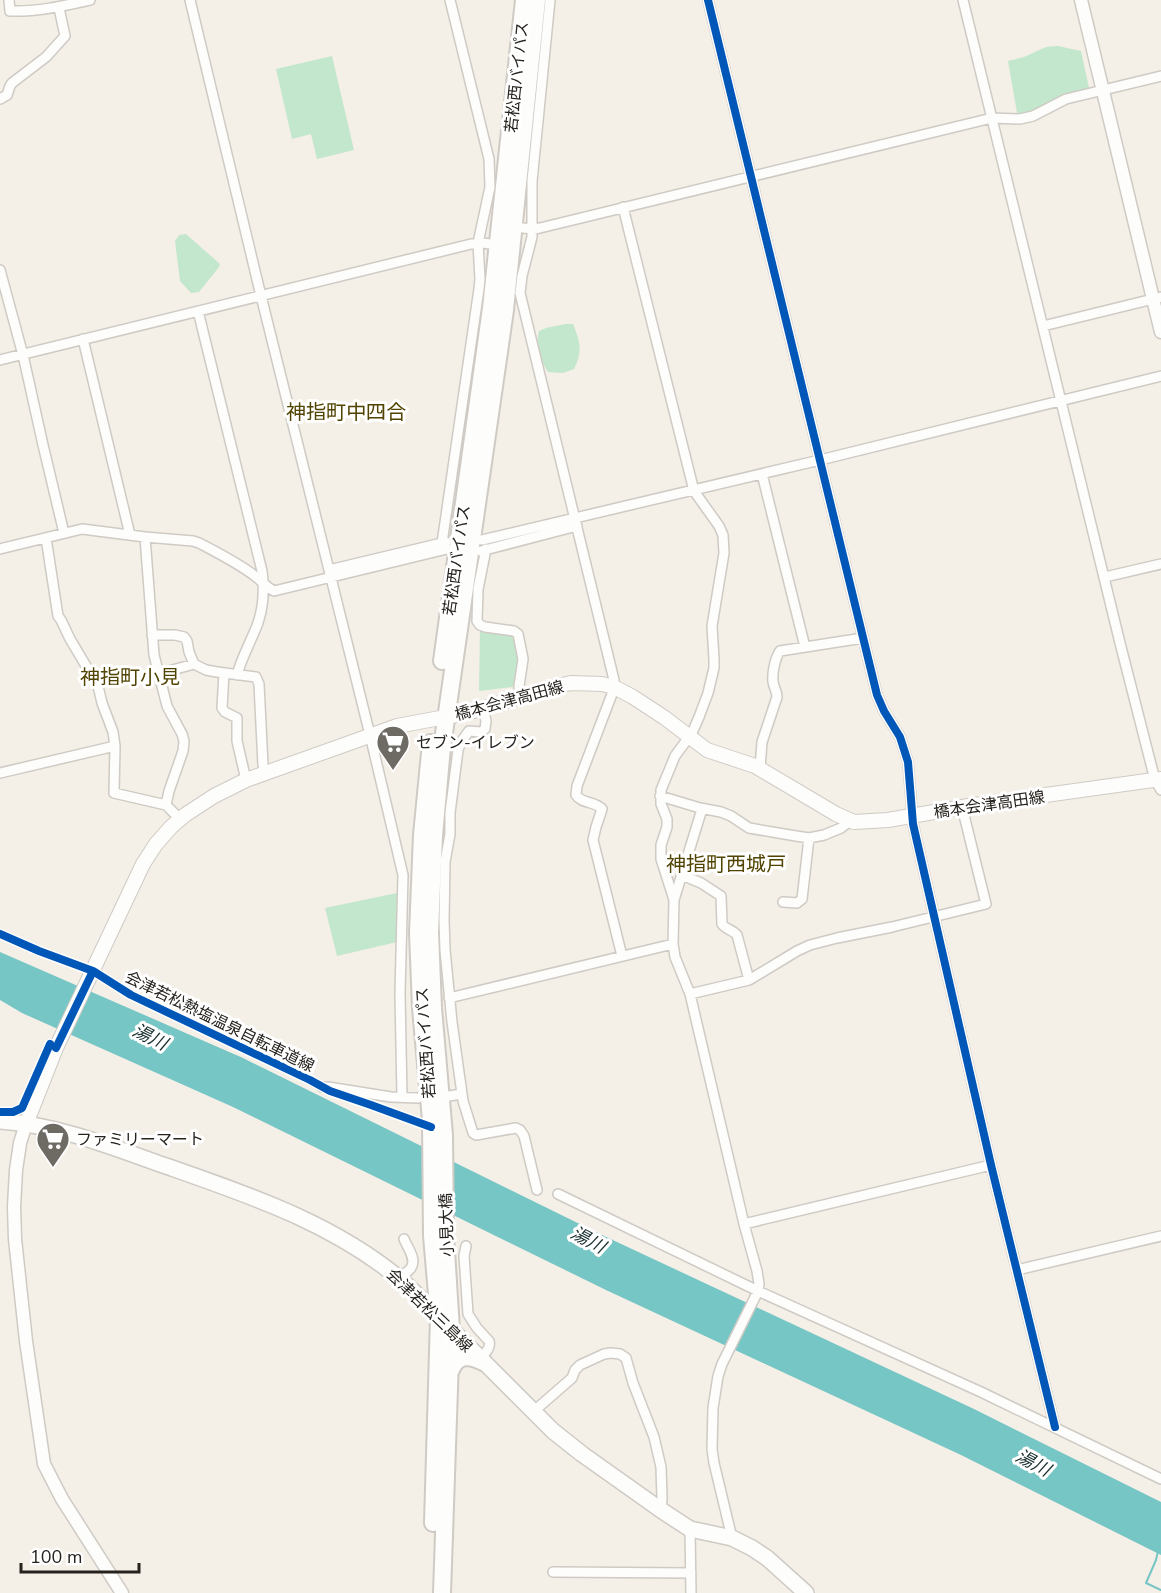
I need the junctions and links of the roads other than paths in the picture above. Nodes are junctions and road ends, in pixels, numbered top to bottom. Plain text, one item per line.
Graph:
1 (9, 0) edge
2 (90, 0) edge
3 (190, 0) edge
4 (450, 0) edge
5 (524, 0) edge
6 (537, 0) edge
7 (550, 0) edge
8 (708, 0) edge
9 (963, 0) edge
10 (1081, 0) edge
11 (59, 8) junction
12 (10, 11) junction
13 (0, 16) edge
14 (1161, 75) edge
15 (1102, 90) junction
16 (0, 99) edge
17 (992, 118) junction
18 (751, 177) junction
19 (623, 207) junction
20 (513, 227) junction
21 (533, 229) junction
22 (478, 243) junction
23 (498, 245) junction
24 (0, 270) edge
25 (261, 296) junction
26 (1157, 298) edge
27 (198, 311) junction
28 (1043, 326) junction
29 (1161, 332) edge
30 (83, 339) junction
31 (23, 355) junction
32 (0, 360) edge
33 (1161, 376) edge
34 (1062, 401) junction
35 (820, 460) junction
36 (762, 474) junction
37 (693, 490) junction
38 (577, 522) junction
39 (64, 533) junction
40 (130, 535) junction
41 (145, 537) junction
42 (46, 538) junction
43 (464, 546) junction
44 (0, 549) edge
45 (1161, 564) edge
46 (330, 574) junction
47 (1105, 578) junction
48 (264, 585) junction
49 (152, 635) junction
50 (863, 638) junction
51 (805, 647) junction
52 (194, 664) junction
53 (224, 673) junction
54 (158, 674) junction
55 (237, 675) junction
56 (614, 687) junction
57 (520, 697) junction
58 (483, 708) junction
59 (440, 718) junction
60 (370, 735) junction
61 (689, 737) junction
62 (115, 746) junction
63 (760, 768) junction
64 (0, 773) edge
65 (265, 773) junction
66 (246, 780) junction
67 (1159, 783) edge
68 (660, 796) junction
69 (166, 805) junction
70 (962, 807) junction
71 (702, 809) junction
72 (912, 815) junction
73 (180, 819) junction
74 (850, 821) junction
75 (809, 838) junction
76 (682, 874) junction
77 (674, 900) junction
78 (783, 902) dead end
79 (934, 917) junction
80 (673, 944) junction
81 (622, 956) junction
82 (749, 980) junction
83 (690, 994) junction
84 (449, 998) junction
85 (322, 1087) dead end
86 (462, 1094) junction
87 (449, 1096) dead end
88 (402, 1097) junction
89 (418, 1098) dead end
90 (437, 1120) joint
91 (0, 1121) edge
92 (26, 1124) junction
93 (992, 1165) junction
94 (537, 1190) dead end
95 (558, 1194) dead end
96 (744, 1224) junction
97 (439, 1236) junction
98 (1161, 1236) edge
99 (404, 1239) dead end
100 (466, 1246) dead end
101 (1017, 1269) junction
102 (435, 1276) junction
103 (403, 1282) junction
104 (758, 1291) junction
105 (439, 1317) junction
106 (451, 1330) junction
107 (481, 1360) junction
108 (451, 1370) junction
109 (534, 1411) junction
110 (1055, 1427) junction
111 (1161, 1479) edge
112 (661, 1510) junction
113 (690, 1529) junction
114 (732, 1538) junction
115 (553, 1572) dead end
116 (691, 1573) junction
117 (122, 1593) edge
118 (432, 1593) edge
119 (442, 1593) edge
120 (691, 1593) edge
121 (806, 1593) edge

1 - 12 street
2 - 11 street
3 - 25 street
4 - 22 street
5 - 23 highway, 若松西バイパス
6 - 20 highway, 若松西バイパス
7 - 21 street
8 - 18 street
9 - 17 street
10 - 15 street
11 - 12 street
11 - 16 street
12 - 13 street
14 - 15 street
15 - 17 street
15 - 26 street
17 - 18 street
17 - 28 street
18 - 19 street
18 - 35 street
19 - 21 street
19 - 37 street
20 - 21 street
20 - 43 highway, 若松西バイパス
21 - 38 street
22 - 23 street
22 - 25 street
22 - 43 street
23 - 43 highway, 若松西バイパス
24 - 31 street
25 - 27 street
25 - 46 street
26 - 28 street
26 - 29 street
27 - 30 street
27 - 48 street
28 - 34 street
30 - 31 street
30 - 40 street
31 - 32 street
31 - 39 street
33 - 34 street
34 - 35 street
34 - 47 street
35 - 36 street
35 - 50 street
36 - 37 street
36 - 51 street
37 - 38 street
37 - 61 street
38 - 43 street
38 - 56 street
39 - 40 street
39 - 42 street
40 - 41 street
41 - 48 street
41 - 49 street
42 - 44 street
42 - 62 street
43 - 46 street
43 - 57 street
43 - 59 highway, 若松西バイパス
45 - 47 street
46 - 48 street
46 - 60 street
47 - 67 street
48 - 55 street
49 - 52 street
49 - 54 street
50 - 51 street
50 - 72 street
51 - 63 street
52 - 53 street
52 - 54 street
53 - 55 street
53 - 66 street
54 - 69 street
55 - 65 street
56 - 57 main road, 橋本会津高田線
56 - 61 main road, 橋本会津高田線
56 - 81 street
57 - 58 main road, 橋本会津高田線
58 - 59 main road, 橋本会津高田線
58 - 84 street
59 - 60 main road, 橋本会津高田線
59 - 90 highway, 若松西バイパス
60 - 65 main road, 橋本会津高田線
60 - 88 street
61 - 63 main road, 橋本会津高田線
61 - 68 street
62 - 64 street
62 - 69 street
63 - 74 main road, 橋本会津高田線
65 - 66 main road, 橋本会津高田線
66 - 73 main road, 橋本会津高田線
67 - 70 main road, 橋本会津高田線
68 - 71 street
68 - 77 street
69 - 73 street
70 - 72 main road, 橋本会津高田線
70 - 79 street
71 - 75 street
71 - 76 street
72 - 74 main road, 橋本会津高田線
72 - 79 street
73 - 92 main road, 橋本会津高田線
74 - 75 street
75 - 78 street
76 - 77 street
76 - 82 street
77 - 80 street
79 - 82 street
79 - 93 street
80 - 81 street
80 - 83 street
81 - 84 street
82 - 83 street
83 - 96 street
84 - 86 street
85 - 88 street
86 - 87 street
86 - 94 street
88 - 89 street
90 - 97 highway, 小見大橋
91 - 92 main road, 会津若松三島線
92 - 103 main road, 会津若松三島線
92 - 117 street
93 - 96 street
93 - 101 street
95 - 104 street
96 - 104 street
97 - 102 highway, 小見大橋
97 - 106 highway, 小見大橋
98 - 101 street
99 - 103 street
100 - 107 street
101 - 110 street
102 - 103 main road
102 - 105 highway, 小見大橋
103 - 105 main road, 会津若松三島線
104 - 110 street
104 - 114 street
105 - 106 main road, 会津若松三島線
105 - 118 highway
106 - 107 main road, 会津若松三島線
106 - 108 highway
107 - 108 highway
107 - 109 main road, 会津若松三島線
108 - 119 highway
109 - 112 main road, 会津若松三島線
109 - 112 street
110 - 111 street
112 - 113 main road, 会津若松三島線
113 - 114 main road, 会津若松三島線
113 - 116 street
114 - 121 main road, 会津若松三島線
115 - 116 street
116 - 120 street

